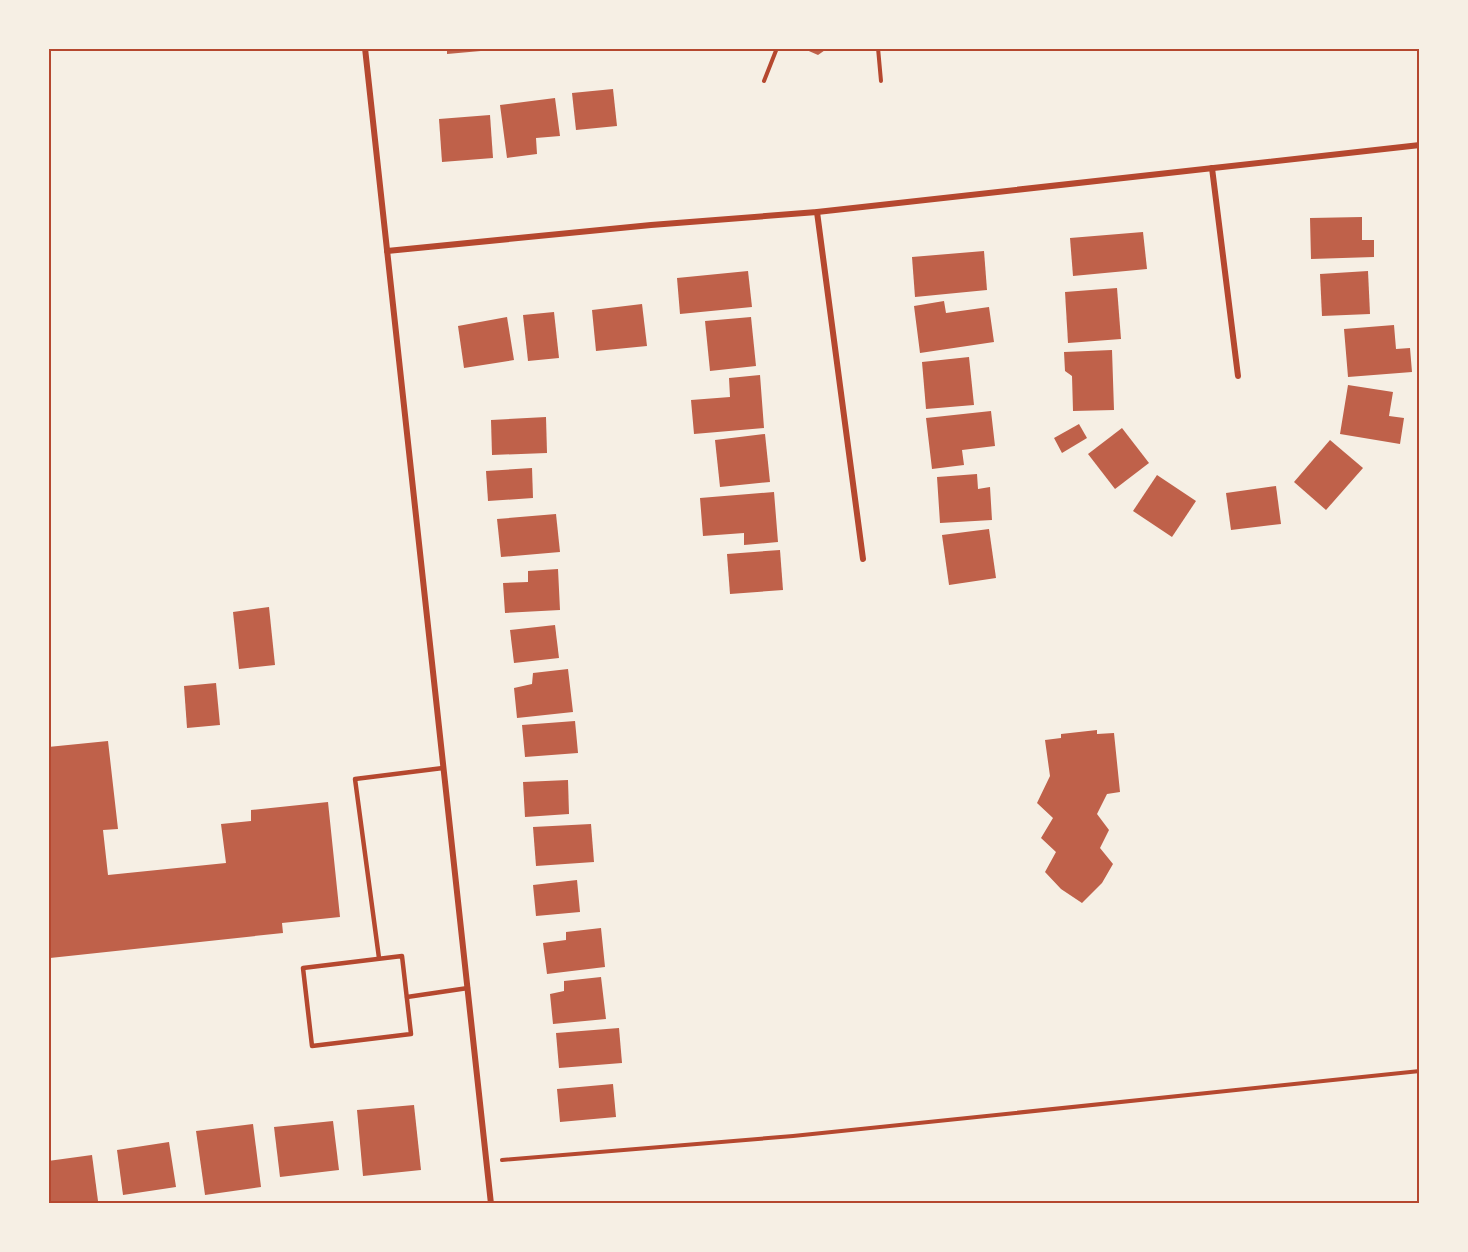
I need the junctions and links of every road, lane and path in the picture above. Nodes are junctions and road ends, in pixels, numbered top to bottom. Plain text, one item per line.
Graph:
1 (364, 48) edge
2 (777, 48) edge
3 (878, 48) edge
4 (764, 81) dead end
5 (881, 81) dead end
6 (1420, 146) edge
7 (1212, 168) junction
8 (817, 212) junction
9 (387, 251) junction
10 (1238, 376) dead end
11 (863, 559) dead end
12 (444, 768) junction
13 (379, 958) junction
14 (468, 988) junction
15 (407, 997) junction
16 (1420, 1071) edge
17 (486, 1161) junction
18 (491, 1204) edge

1 - 9 street
2 - 4 path
3 - 5 path
6 - 7 street
7 - 8 street
7 - 10 street
8 - 9 street
8 - 11 street
9 - 12 street
12 - 13 lane
12 - 14 street
13 - 15 lane
13 - 15 lane
14 - 15 lane
14 - 17 street
16 - 17 path
17 - 18 street

